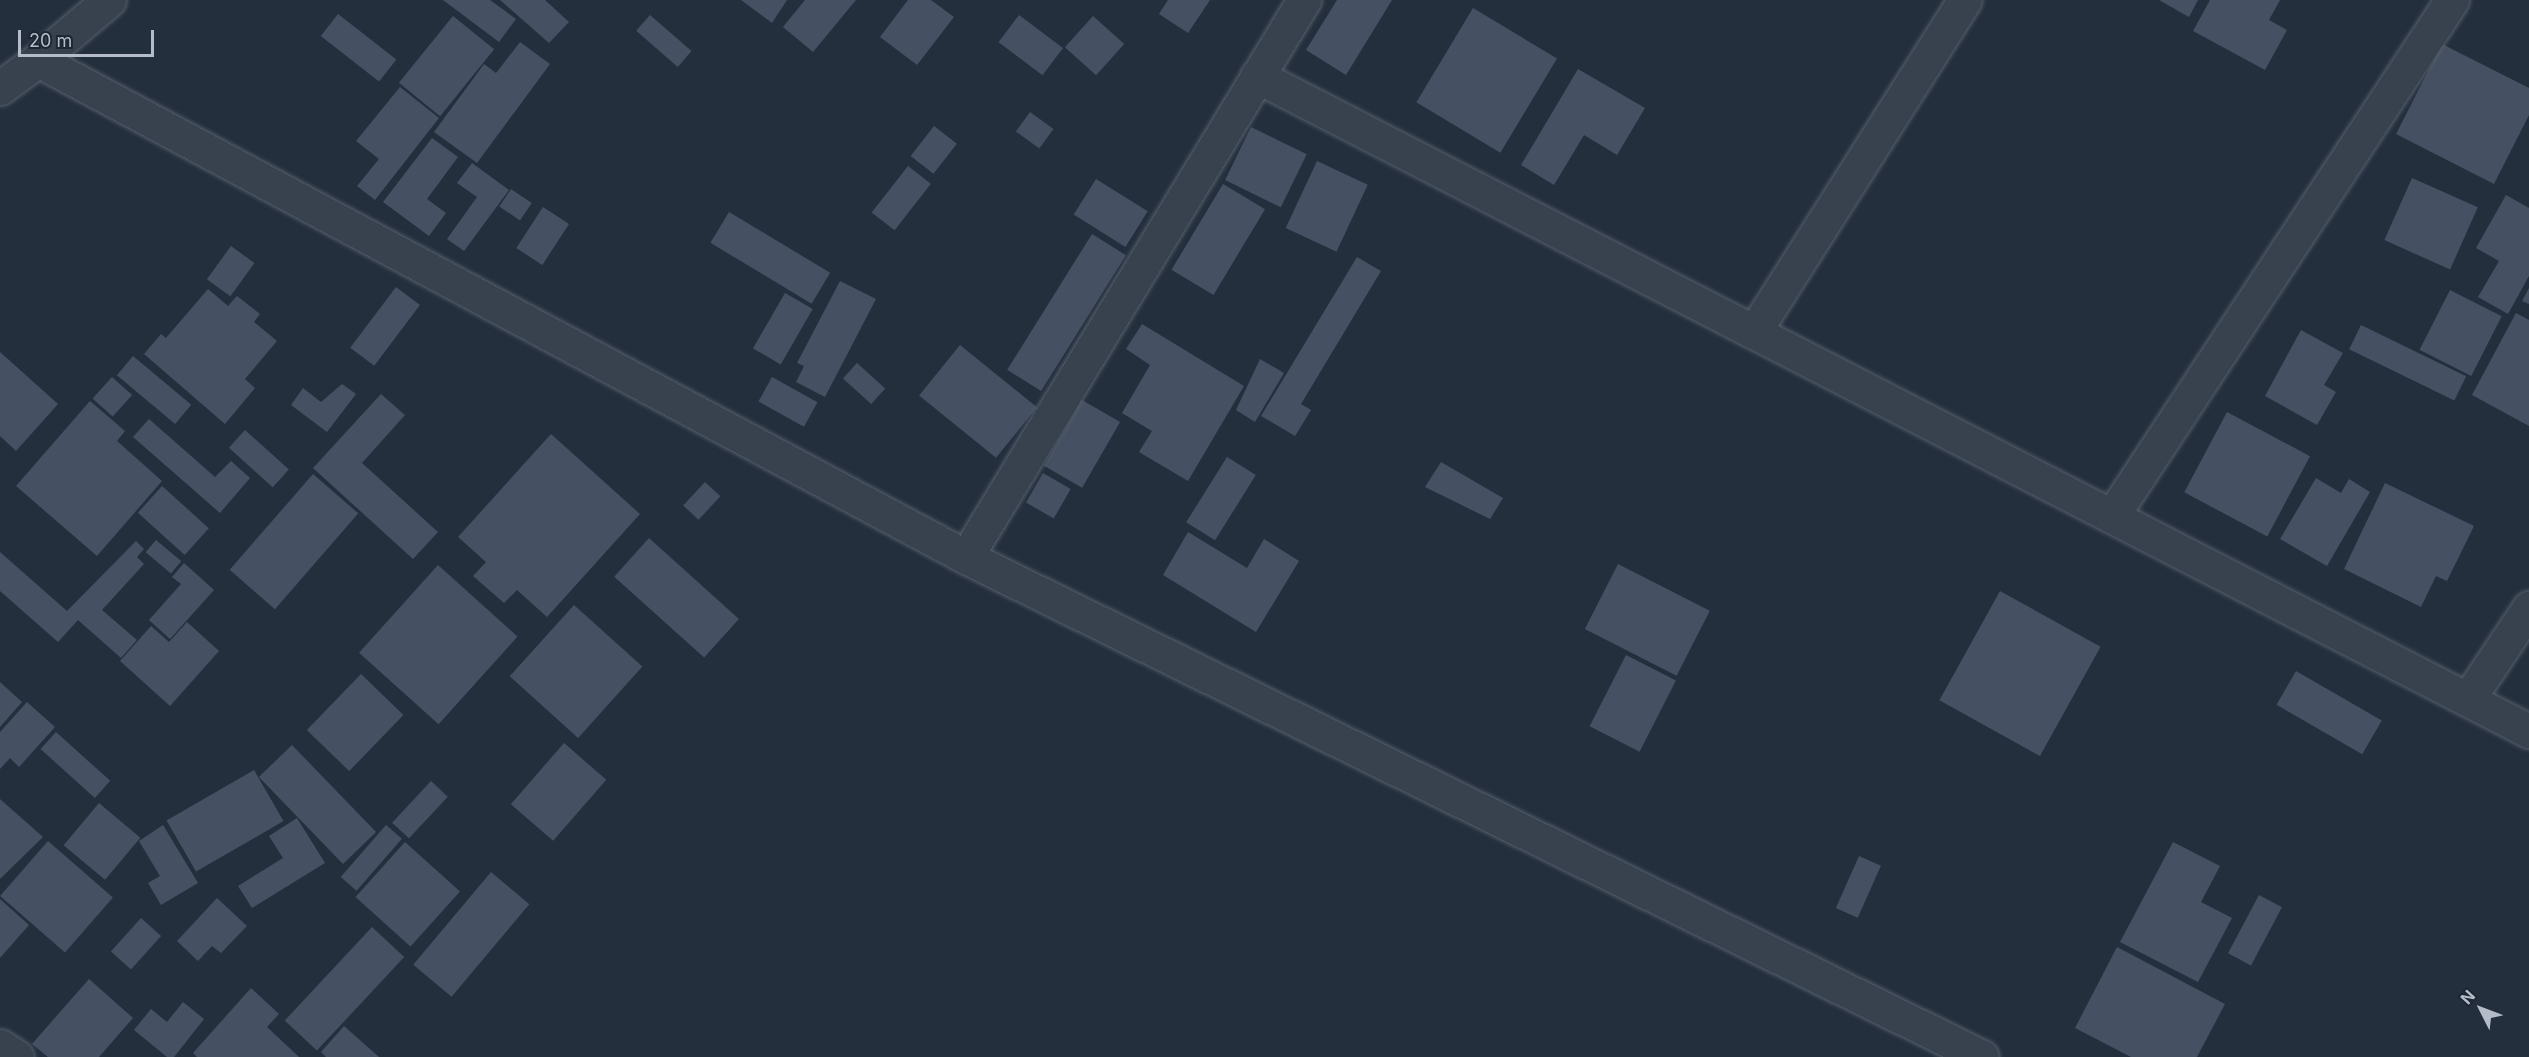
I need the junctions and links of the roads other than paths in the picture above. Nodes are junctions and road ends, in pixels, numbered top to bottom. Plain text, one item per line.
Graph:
1 (109, 0) edge
2 (1304, 0) edge
3 (1965, 0) edge
4 (2452, 0) edge
5 (38, 60) junction
6 (1257, 76) junction
7 (0, 88) edge
8 (1754, 332) junction
9 (2112, 516) junction
10 (966, 557) junction
11 (2529, 608) edge
12 (2468, 699) junction
13 (2529, 731) edge
14 (0, 1046) edge
15 (17, 1057) edge
16 (1982, 1057) edge

1 - 5 street
2 - 6 street
3 - 8 street
4 - 9 street
5 - 7 street
5 - 10 street
6 - 8 street
6 - 10 street
8 - 9 street
9 - 12 street
10 - 16 street
11 - 12 street
12 - 13 street
14 - 15 street

